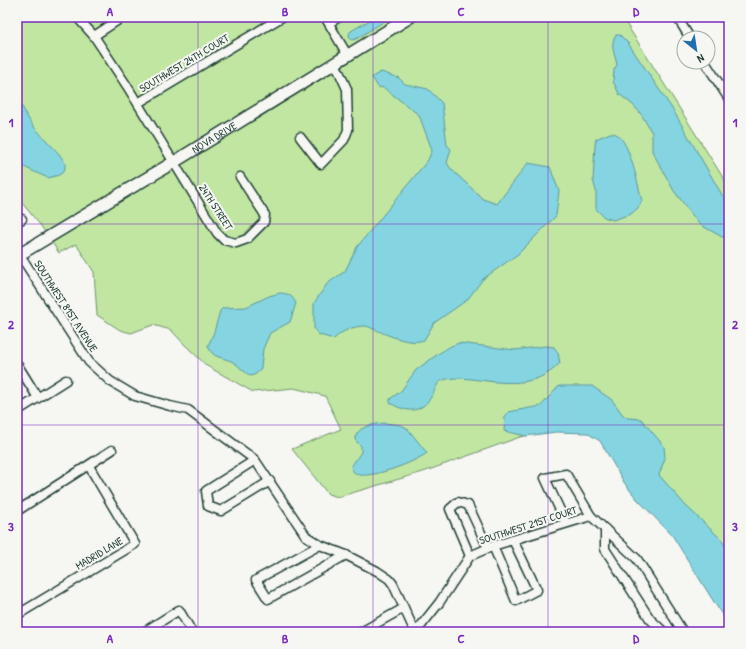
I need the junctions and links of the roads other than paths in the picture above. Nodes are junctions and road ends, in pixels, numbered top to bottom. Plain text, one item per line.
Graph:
1 (77, 17) edge
2 (123, 17) edge
3 (282, 17) edge
4 (339, 17) edge
5 (410, 17) edge
6 (677, 17) edge
7 (327, 20) edge
8 (685, 30) edge
9 (94, 36) junction
10 (348, 56) junction
11 (335, 63) junction
12 (710, 70) edge
13 (729, 99) edge
14 (138, 103) junction
15 (300, 137) dead end
16 (174, 162) junction
17 (240, 177) dead end
18 (18, 255) edge
19 (17, 364) edge
20 (66, 380) dead end
21 (38, 398) junction
22 (17, 411) edge
23 (112, 450) dead end
24 (255, 460) junction
25 (89, 466) junction
26 (270, 481) junction
27 (17, 511) edge
28 (591, 516) junction
29 (566, 524) junction
30 (605, 529) junction
31 (513, 540) junction
32 (320, 545) junction
33 (491, 547) junction
34 (346, 555) junction
35 (470, 556) junction
36 (404, 608) junction
37 (17, 615) edge
38 (144, 632) edge
39 (192, 632) edge
40 (361, 632) edge
41 (415, 632) edge
42 (664, 632) edge
43 (683, 632) edge

1 - 9 street
2 - 9 street
3 - 14 street, SOUTHWEST 24TH COURT
4 - 7 street
5 - 10 street, NOVA DRIVE
6 - 8 street
7 - 10 street
9 - 14 street
10 - 11 street, NOVA DRIVE
11 - 15 street
11 - 16 street, NOVA DRIVE
12 - 13 street
14 - 16 street
16 - 17 street, 24TH STREET
16 - 18 street, NOVA DRIVE
18 - 24 street, SOUTHWEST 81ST AVENUE
19 - 21 street
20 - 21 street
21 - 22 street
23 - 25 street
24 - 26 street, SOUTHWEST 81ST AVENUE
24 - 26 street
25 - 27 street
25 - 37 street, MADRID LANE
26 - 32 street, SOUTHWEST 81ST AVENUE
28 - 29 street, SOUTHWEST 21ST COURT
28 - 29 street
28 - 30 street
29 - 31 street, SOUTHWEST 21ST COURT
30 - 42 street
30 - 43 street
31 - 33 street, SOUTHWEST 21ST COURT
31 - 33 street
32 - 34 street, SOUTHWEST 81ST AVENUE
32 - 34 street
33 - 35 street, SOUTHWEST 21ST COURT
33 - 35 street
34 - 36 street, SOUTHWEST 81ST AVENUE
35 - 41 street, SOUTHWEST 21ST COURT
36 - 40 street
36 - 41 street, SOUTHWEST 81ST AVENUE
38 - 39 street

